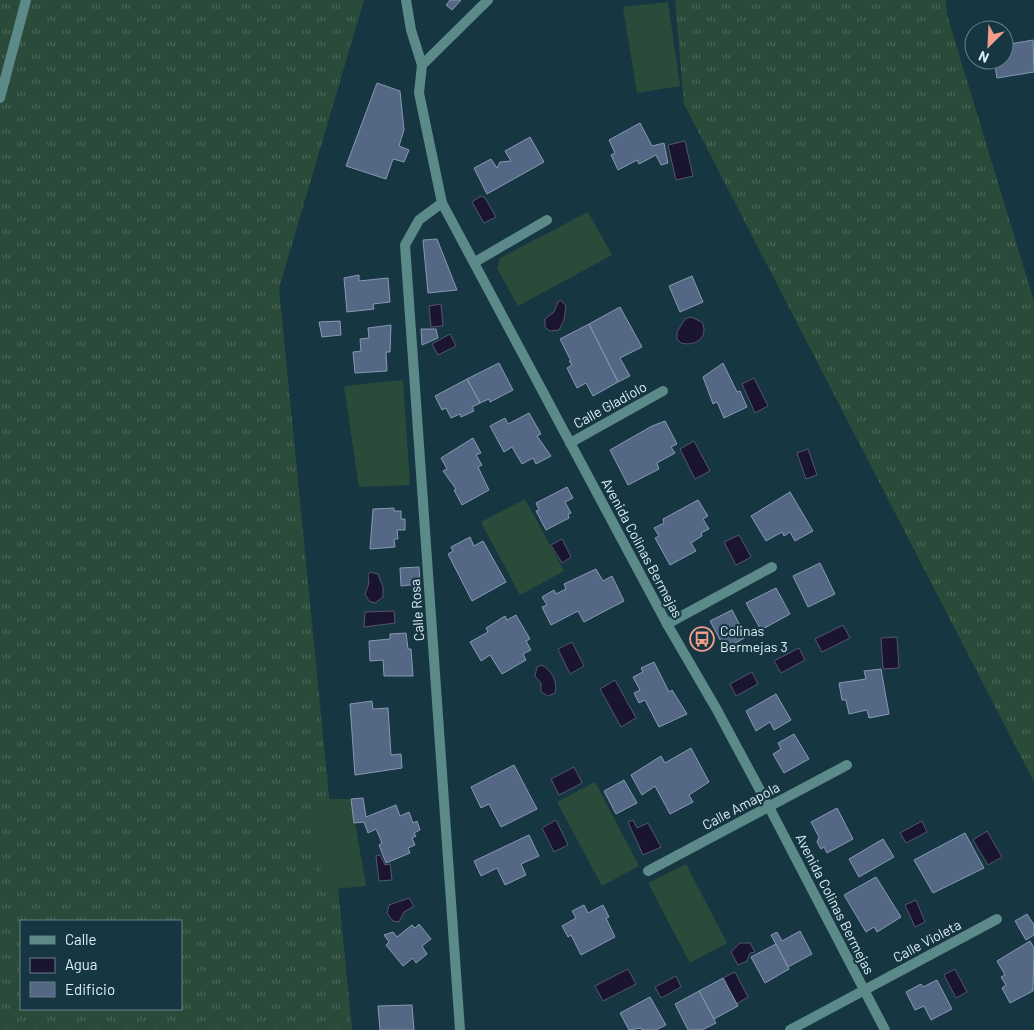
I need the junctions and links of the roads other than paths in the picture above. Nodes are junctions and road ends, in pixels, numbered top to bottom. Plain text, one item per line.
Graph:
1 (26, 0) edge
2 (406, 0) edge
3 (488, 0) edge
4 (422, 64) junction
5 (0, 98) edge
6 (442, 203) junction
7 (547, 220) dead end
8 (475, 262) junction
9 (663, 391) dead end
10 (570, 443) junction
11 (772, 567) dead end
12 (667, 624) junction
13 (847, 765) dead end
14 (769, 807) junction
15 (648, 871) dead end
16 (997, 919) dead end
17 (864, 990) junction
18 (460, 1030) edge
19 (790, 1030) edge
20 (885, 1030) edge

1 - 5 street
2 - 4 street
3 - 4 street
4 - 6 street, Avenida Colinas Bermejas
6 - 8 street, Avenida Colinas Bermejas
6 - 18 street, Calle Rosa
7 - 8 street
8 - 10 street, Avenida Colinas Bermejas
9 - 10 street, Calle Gladiolo
10 - 12 street, Avenida Colinas Bermejas
11 - 12 street
12 - 14 street, Avenida Colinas Bermejas
13 - 14 street, Calle Amapola
14 - 15 street, Calle Amapola
14 - 17 street, Avenida Colinas Bermejas
16 - 17 street, Calle Violeta
17 - 19 street, Calle Violeta
17 - 20 street, Avenida Colinas Bermejas

